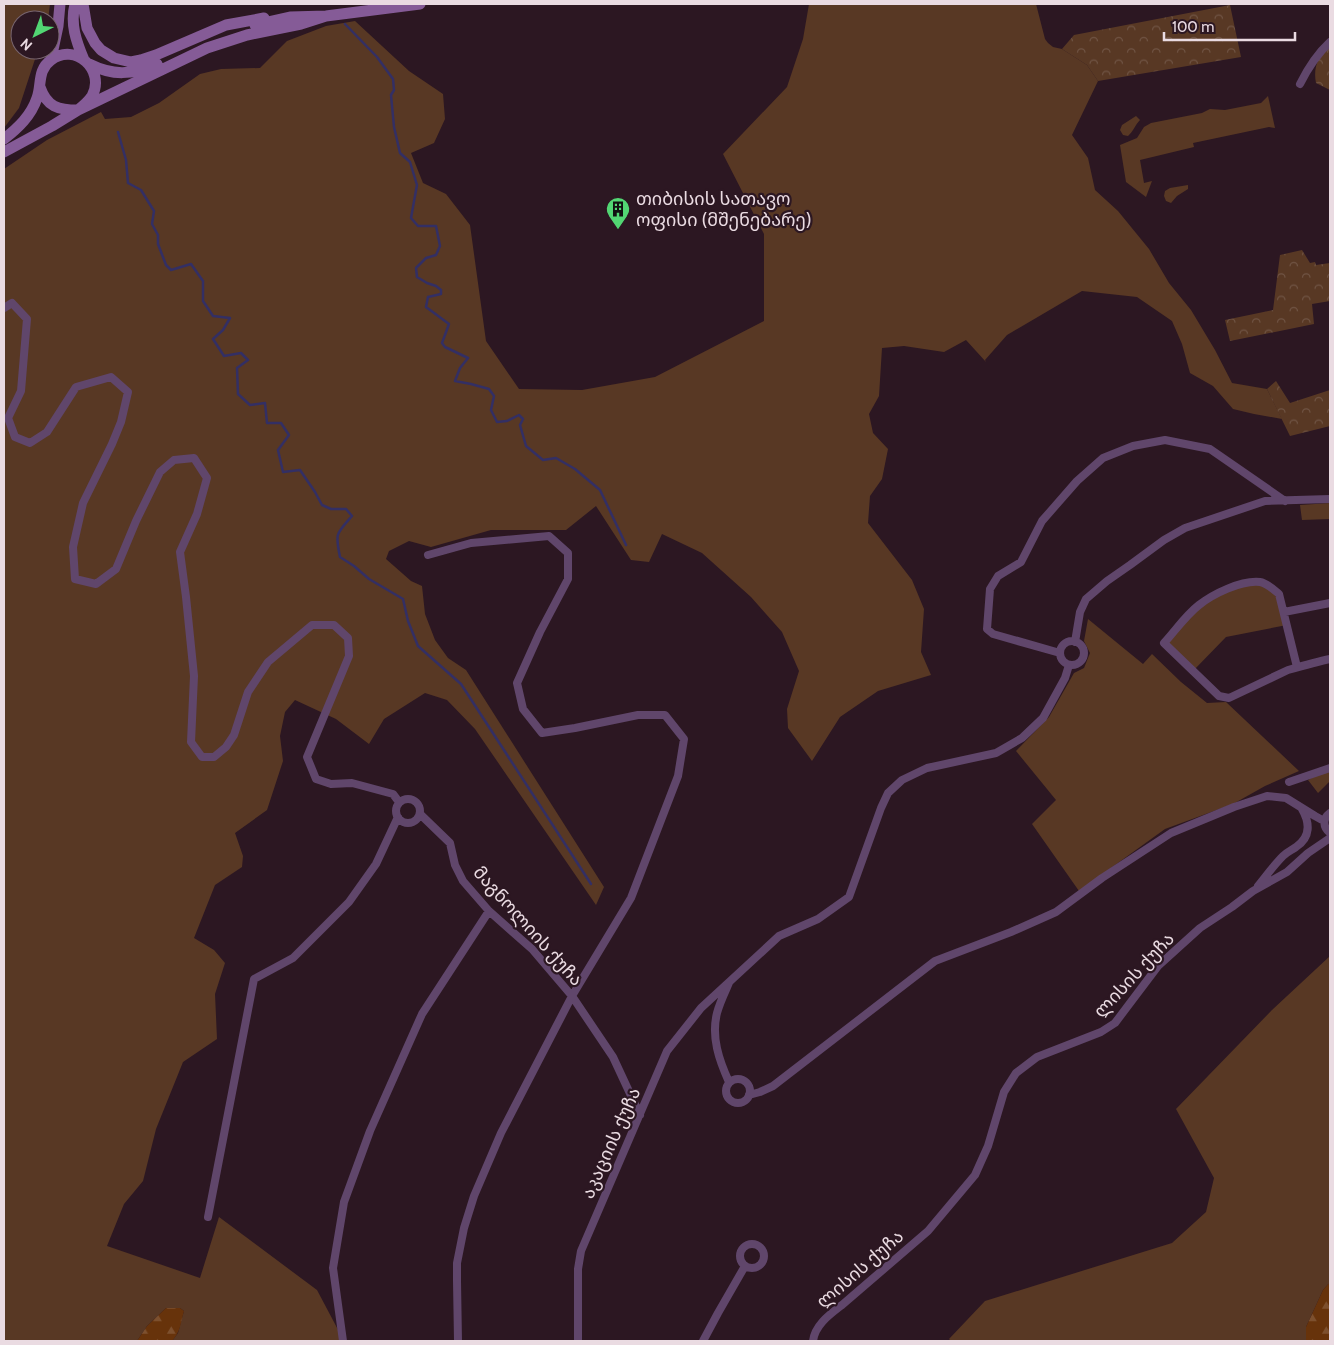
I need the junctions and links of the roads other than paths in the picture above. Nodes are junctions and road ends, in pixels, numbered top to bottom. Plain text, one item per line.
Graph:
1 (75, 4) edge
2 (83, 4) edge
3 (420, 4) edge
4 (326, 16) junction
5 (290, 17) junction
6 (1330, 42) edge
7 (60, 55) edge
8 (50, 60) edge
9 (87, 62) junction
10 (1300, 84) dead end
11 (40, 87) junction
12 (78, 110) junction
13 (4, 139) edge
14 (4, 152) edge
15 (4, 308) edge
16 (1330, 499) edge
17 (1285, 501) junction
18 (428, 555) dead end
19 (1330, 603) edge
20 (1284, 612) junction
21 (1075, 642) junction
22 (1060, 653) junction
23 (1330, 659) edge
24 (1069, 665) junction
25 (1297, 667) junction
26 (1330, 768) edge
27 (1289, 782) dead end
28 (399, 802) junction
29 (1301, 806) junction
30 (1330, 813) edge
31 (420, 814) junction
32 (398, 817) junction
33 (1324, 821) junction
34 (1330, 833) edge
35 (1330, 838) edge
36 (1253, 891) junction
37 (489, 911) junction
38 (730, 981) junction
39 (572, 996) junction
40 (729, 1082) junction
41 (749, 1095) junction
42 (640, 1115) junction
43 (208, 1217) dead end
44 (745, 1266) dead end
45 (344, 1341) edge
46 (458, 1341) edge
47 (578, 1341) edge
48 (704, 1341) edge
49 (812, 1341) edge

1 - 9 main road
2 - 5 main road
3 - 4 main road
4 - 5 main road
4 - 12 main road
5 - 9 main road
6 - 10 street
7 - 9 main road
8 - 11 main road
9 - 12 main road
11 - 12 main road
11 - 13 main road
12 - 14 main road
15 - 28 street
16 - 17 street
17 - 21 street
17 - 22 street
18 - 39 street
19 - 20 street
20 - 25 street
20 - 25 street
21 - 22 street
21 - 24 street
22 - 24 street
23 - 25 street
24 - 38 street
26 - 27 street
28 - 31 street
28 - 32 street
29 - 33 street
29 - 36 street, ლისის ქუჩა
29 - 41 street
30 - 33 street
31 - 32 street
31 - 37 street, მაგნოლიის ქუჩა
32 - 43 street
33 - 34 street
35 - 36 street, ლისის ქუჩა
36 - 49 street, ლისის ქუჩა
37 - 39 street, მაგნოლიის ქუჩა
37 - 45 street
38 - 40 street
38 - 42 street, აკაციის ქუჩა
39 - 42 street, მაგნოლიის ქუჩა
39 - 46 street
40 - 41 street
40 - 41 street
42 - 47 street, აკაციის ქუჩა
44 - 48 street

